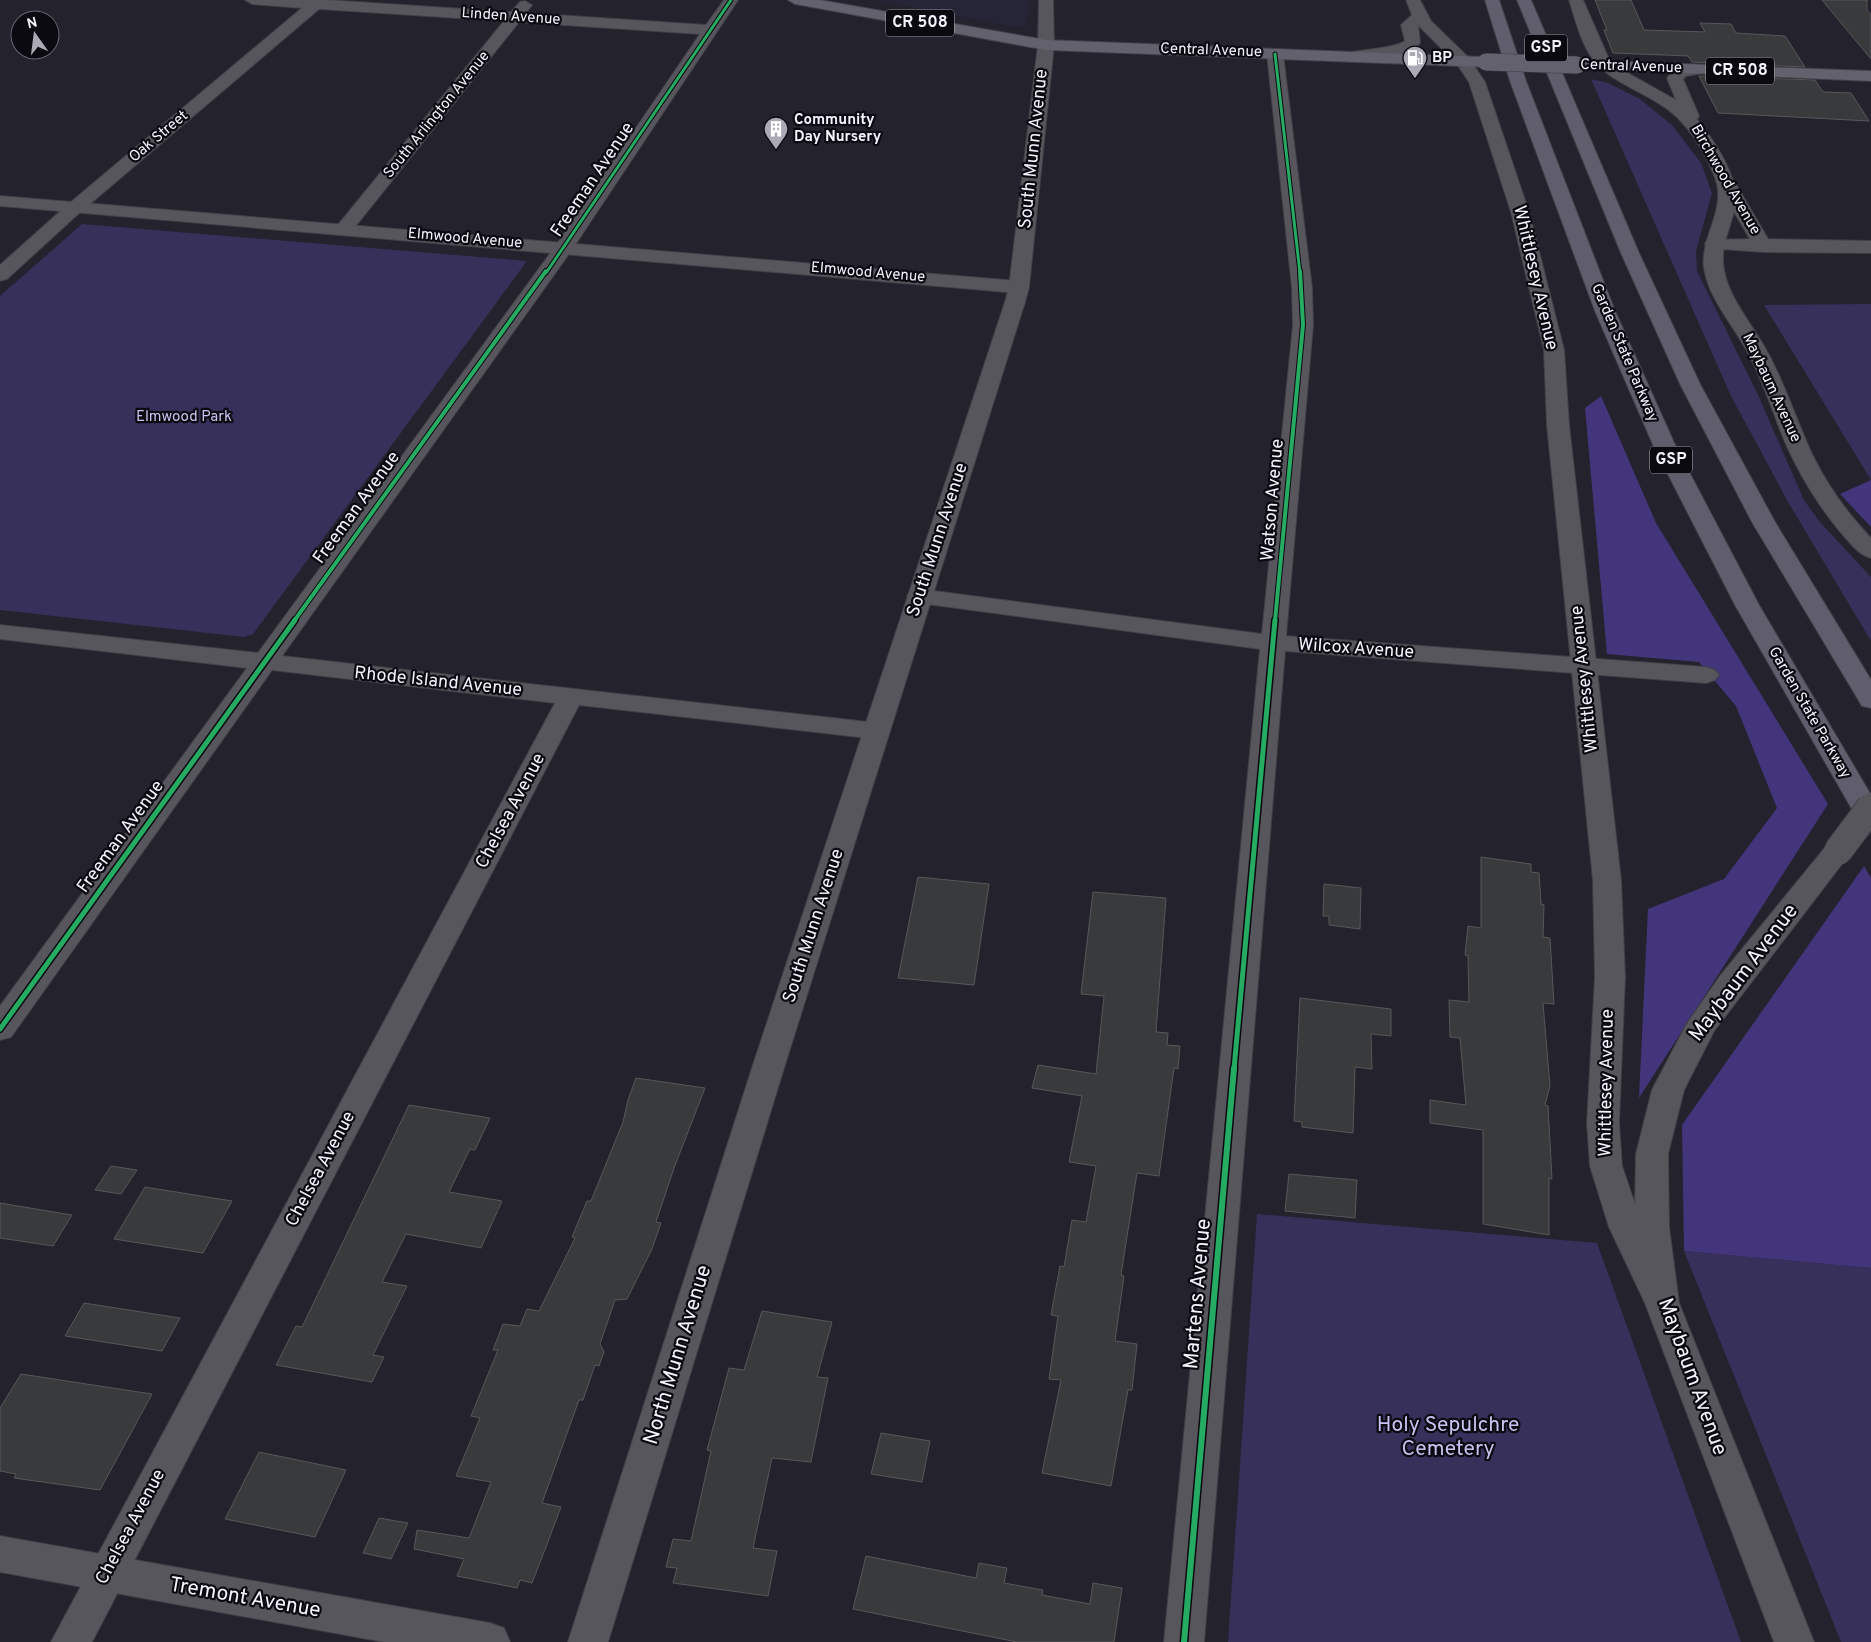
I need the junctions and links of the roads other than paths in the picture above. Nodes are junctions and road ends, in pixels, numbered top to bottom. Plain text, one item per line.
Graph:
1 (252, 0) edge
2 (529, 0) edge
3 (731, 0) edge
4 (795, 0) edge
5 (1046, 0) edge
6 (1413, 0) edge
7 (1492, 0) edge
8 (1524, 0) edge
9 (1576, 0) edge
10 (318, 2) edge
11 (1478, 8) dead end
12 (516, 17) junction
13 (1418, 17) junction
14 (1552, 29) dead end
15 (711, 30) junction
16 (1046, 45) junction
17 (1275, 54) junction
18 (1347, 56) junction
19 (1461, 61) junction
20 (1609, 66) junction
21 (1698, 70) junction
22 (1870, 77) edge
23 (1518, 81) junction
24 (1567, 97) junction
25 (1696, 126) junction
26 (1725, 181) junction
27 (0, 201) edge
28 (76, 207) junction
29 (344, 229) junction
30 (1714, 244) junction
31 (1763, 246) junction
32 (1871, 247) edge
33 (564, 248) junction
34 (0, 276) edge
35 (1019, 287) junction
36 (1871, 551) edge
37 (919, 596) junction
38 (0, 632) edge
39 (1274, 643) junction
40 (263, 662) junction
41 (1584, 666) junction
42 (1706, 675) dead end
43 (571, 697) junction
44 (1871, 700) edge
45 (877, 730) junction
46 (1871, 807) edge
47 (1871, 818) edge
48 (1244, 950) joint
49 (0, 1029) edge
50 (768, 1068) joint
51 (1662, 1303) junction
52 (0, 1554) edge
53 (106, 1573) junction
54 (71, 1642) edge
55 (490, 1642) edge
56 (588, 1642) edge
57 (1184, 1642) edge
58 (1794, 1642) edge

1 - 10 street, Linden Avenue
2 - 12 street, South Arlington Avenue
3 - 15 street, Freeman Avenue
4 - 16 main road, Central Avenue / CR 508
5 - 16 street, South Munn Avenue
6 - 13 street
7 - 23 highway, Garden State Parkway / GSP
8 - 24 highway, GSP
9 - 20 street
10 - 12 street, Linden Avenue
10 - 28 street, Oak Street
11 - 23 highway
12 - 15 street, Linden Avenue
12 - 29 street, South Arlington Avenue
13 - 18 street
13 - 19 street, Whittlesey Avenue
14 - 24 highway
15 - 33 street, Freeman Avenue
16 - 17 main road, Central Avenue / CR 508
16 - 35 street, South Munn Avenue
17 - 18 main road, Central Avenue / CR 508
17 - 39 street, Watson Avenue
18 - 19 main road, Central Avenue / CR 508
19 - 20 main road, Central Avenue / CR 508, bridge
19 - 41 street, Whittlesey Avenue
20 - 21 main road, Central Avenue / CR 508
20 - 25 street, Birchwood Avenue
21 - 22 main road, Central Avenue / CR 508
21 - 25 street
23 - 47 highway, Garden State Parkway / GSP
24 - 44 highway, GSP
25 - 26 street, Birchwood Avenue
26 - 30 street, Maybaum Avenue
26 - 31 street, Birchwood Avenue
27 - 28 street, Elmwood Avenue
28 - 29 street, Elmwood Avenue
28 - 34 street, Oak Street
29 - 33 street, Elmwood Avenue
30 - 31 street
30 - 36 street, Maybaum Avenue
31 - 32 street
33 - 35 street, Elmwood Avenue
33 - 40 street, Freeman Avenue
35 - 37 street, South Munn Avenue
37 - 39 street, Wilcox Avenue
37 - 45 street, South Munn Avenue
38 - 40 street, Rhode Island Avenue
39 - 41 street, Wilcox Avenue
39 - 48 street, Watson Avenue
40 - 43 street, Rhode Island Avenue
40 - 49 street, Freeman Avenue
41 - 42 street, Wilcox Avenue
41 - 51 street, Whittlesey Avenue
43 - 45 street, Rhode Island Avenue
43 - 53 street, Chelsea Avenue
45 - 50 street, South Munn Avenue
46 - 51 street, Maybaum Avenue, bridge
48 - 57 street, Martens Avenue
50 - 56 street, North Munn Avenue
51 - 58 street, Maybaum Avenue
52 - 53 street, Tremont Avenue
53 - 54 street, Chelsea Avenue
53 - 55 street, Tremont Avenue

